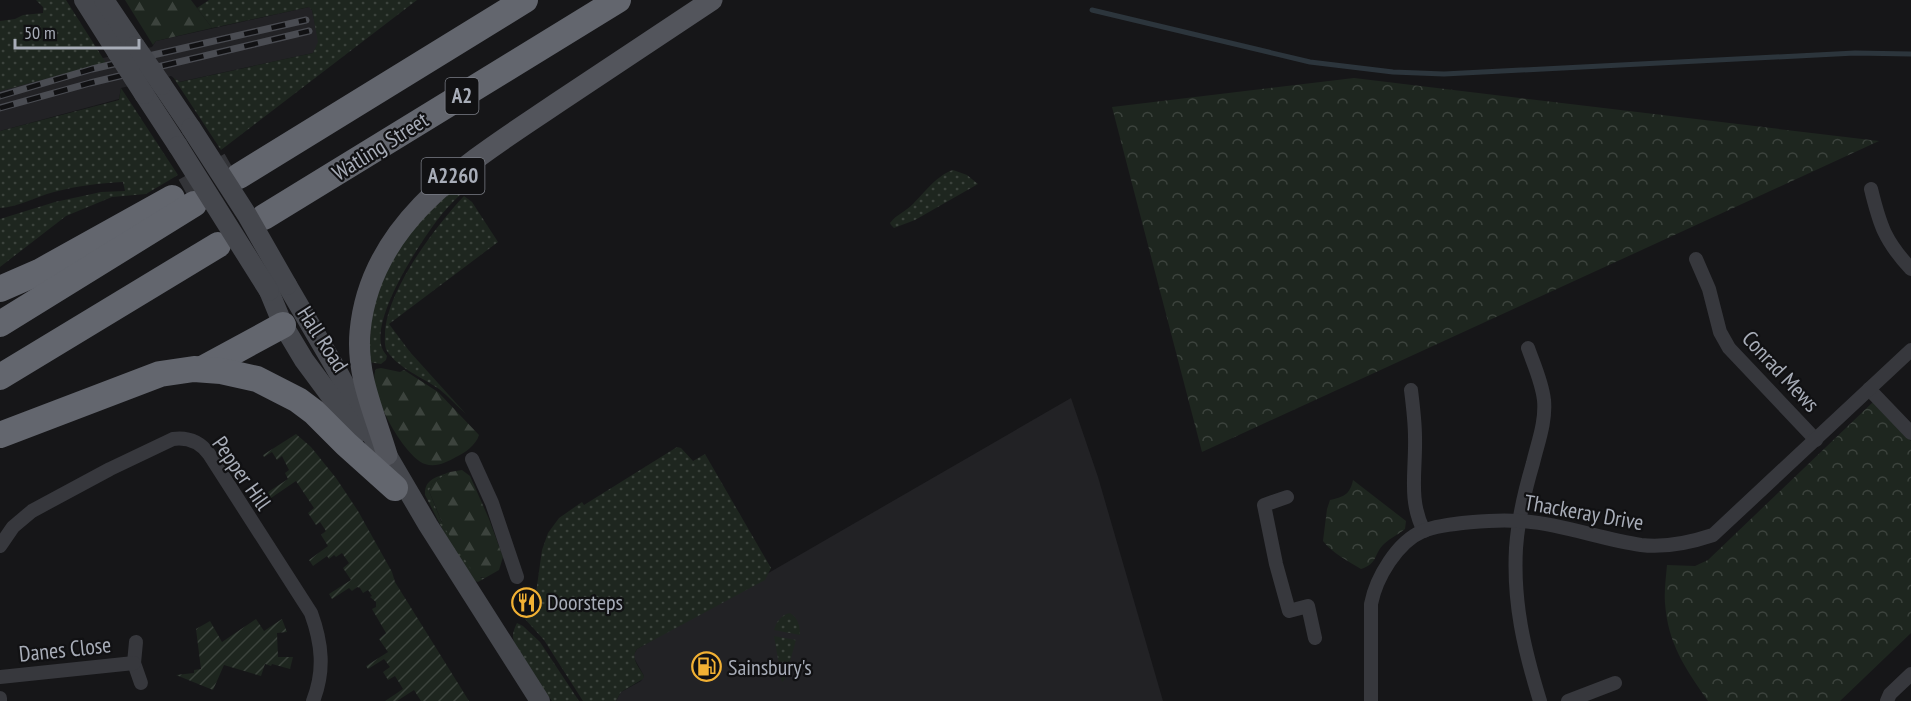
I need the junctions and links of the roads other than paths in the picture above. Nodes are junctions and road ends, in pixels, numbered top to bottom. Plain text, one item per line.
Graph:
1 (84, 0) edge
2 (104, 0) edge
3 (525, 0) edge
4 (618, 0) edge
5 (631, 0) edge
6 (712, 0) edge
7 (126, 49) junction
8 (513, 64) junction
9 (235, 171) tunnel mouth
10 (1871, 189) dead end
11 (255, 216) junction
12 (218, 245) dead end
13 (1696, 259) dead end
14 (1911, 269) edge
15 (280, 288) junction
16 (0, 289) edge
17 (0, 324) edge
18 (282, 326) junction
19 (1528, 348) dead end
20 (1911, 350) edge
21 (204, 369) junction
22 (0, 377) edge
23 (1869, 389) junction
24 (1412, 390) dead end
25 (1911, 433) edge
26 (0, 435) edge
27 (1816, 440) junction
28 (387, 455) junction
29 (472, 459) dead end
30 (395, 488) junction
31 (1287, 497) dead end
32 (1519, 520) junction
33 (1424, 531) junction
34 (0, 546) edge
35 (517, 577) dead end
36 (1315, 638) dead end
37 (136, 642) dead end
38 (134, 663) junction
39 (1911, 674) edge
40 (0, 676) edge
41 (141, 683) dead end
42 (1615, 683) dead end
43 (1888, 698) edge
44 (313, 701) edge
45 (528, 701) edge
46 (540, 701) edge
47 (1371, 701) edge
48 (1540, 701) edge
49 (1568, 701) edge
50 (1877, 701) edge

1 - 7 main road, Hall Road
2 - 7 main road, Hall Road
3 - 9 highway, A2
4 - 8 highway, Watling Street / A2
5 - 8 highway
6 - 28 main road, A2260
7 - 11 main road, Hall Road, bridge
7 - 15 main road, Hall Road, bridge
8 - 11 highway, Watling Street / A2
10 - 14 street
11 - 15 main road, Hall Road, bridge
12 - 22 highway
13 - 27 street, Conrad Mews
15 - 18 main road, Hall Road
15 - 28 main road, Hall Road
16 - 17 highway
18 - 21 highway
18 - 30 main road, Hall Road
19 - 32 street
20 - 23 street, Thackeray Drive
21 - 26 highway
21 - 30 highway
23 - 25 street
23 - 27 street, Thackeray Drive
24 - 33 street
27 - 32 street, Thackeray Drive
28 - 46 main road, Hall Road
29 - 35 street
30 - 45 main road, Hall Road
31 - 36 street
32 - 33 street, Thackeray Drive
32 - 48 street
33 - 47 street, Thackeray Drive
34 - 44 street, Pepper Hill
37 - 38 street, Danes Close
38 - 40 street, Danes Close
38 - 41 street, Danes Close
39 - 43 street
42 - 49 street
43 - 50 street

